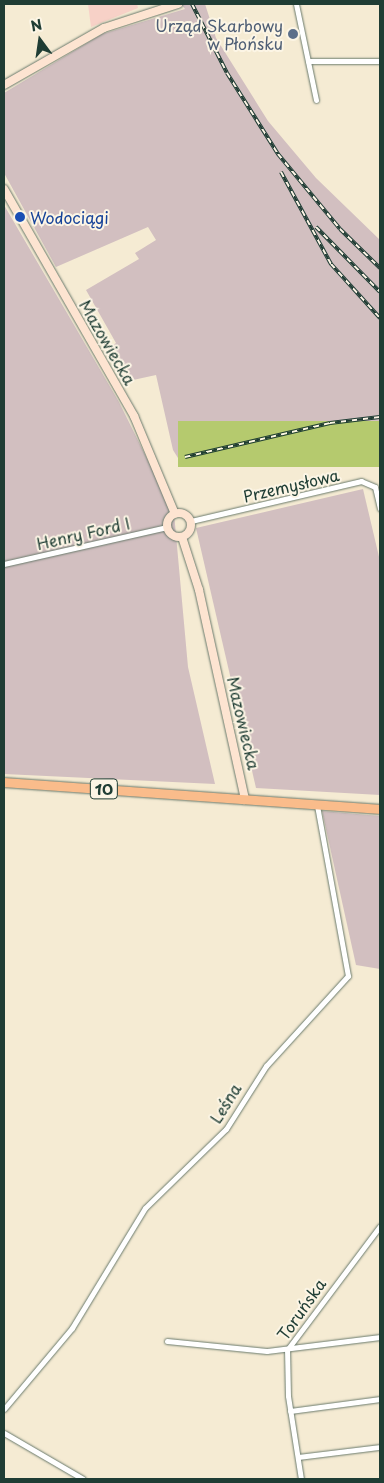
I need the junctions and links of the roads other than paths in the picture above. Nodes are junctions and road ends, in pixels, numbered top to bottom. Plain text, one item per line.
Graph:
1 (178, 4) edge
2 (296, 4) edge
3 (308, 60) junction
4 (380, 62) edge
5 (4, 85) edge
6 (316, 100) dead end
7 (4, 190) edge
8 (380, 508) edge
9 (175, 514) junction
10 (191, 521) junction
11 (167, 527) junction
12 (182, 537) junction
13 (4, 564) edge
14 (4, 782) edge
15 (245, 800) junction
16 (316, 805) junction
17 (380, 809) edge
18 (380, 1226) edge
19 (380, 1337) edge
20 (167, 1341) dead end
21 (287, 1350) junction
22 (380, 1399) edge
23 (4, 1408) edge
24 (290, 1411) junction
25 (4, 1433) edge
26 (380, 1447) edge
27 (298, 1458) junction
28 (82, 1479) edge
29 (301, 1479) edge

1 - 5 street
2 - 3 street
3 - 4 street
3 - 6 street
7 - 9 street, Mazowiecka
8 - 10 street, Przemysłowa
9 - 10 street
9 - 11 street
10 - 12 street
11 - 12 street
11 - 13 street, Henry Ford I
12 - 15 street, Mazowiecka
14 - 15 main road, 10
15 - 16 main road, 10
16 - 17 main road, 10
16 - 23 street, Leśna
18 - 21 street, Toruńska
19 - 21 street
20 - 21 street
21 - 24 street, Toruńska
22 - 24 street
24 - 27 street, Toruńska
25 - 28 street
26 - 27 street
27 - 29 street, Toruńska

